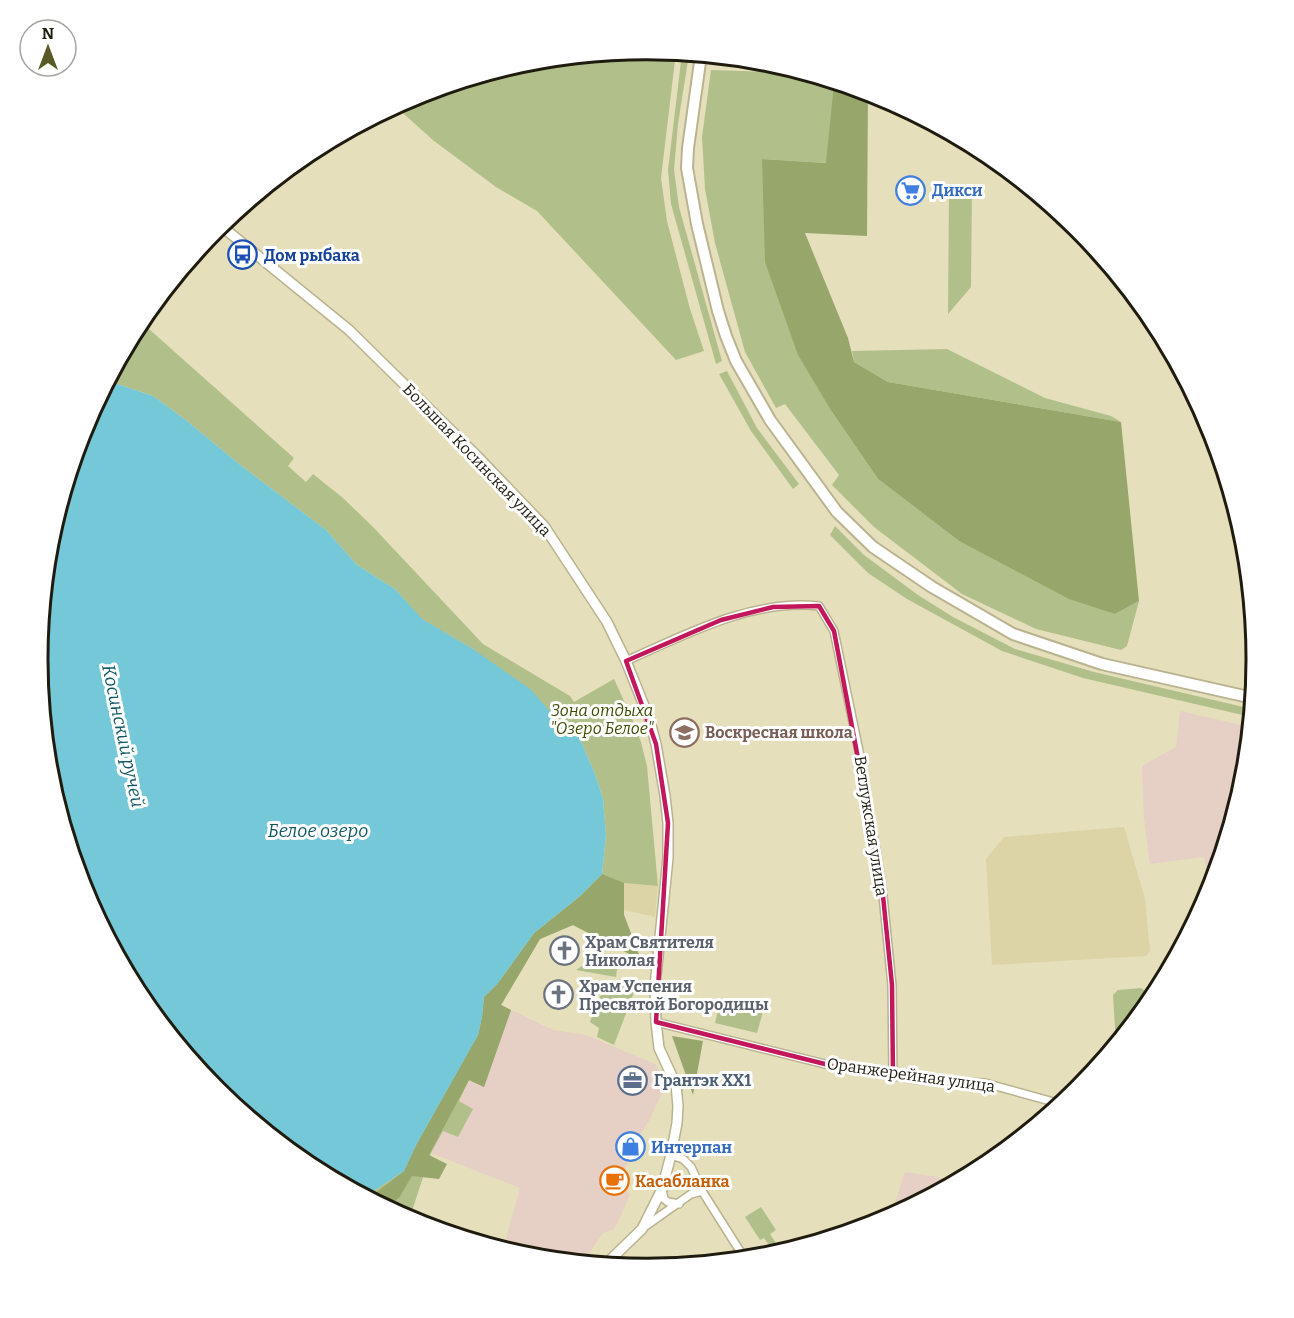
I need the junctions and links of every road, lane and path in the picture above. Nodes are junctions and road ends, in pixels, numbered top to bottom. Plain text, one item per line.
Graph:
1 (700, 62) edge
2 (227, 231) edge
3 (626, 661) junction
4 (1245, 696) edge
5 (656, 1022) junction
6 (892, 1076) junction
7 (1051, 1101) edge
8 (671, 1155) junction
9 (662, 1189) junction
10 (702, 1191) junction
11 (679, 1204) junction
12 (642, 1228) junction
13 (740, 1250) edge
14 (613, 1257) edge

1 - 4 main road
2 - 3 street, Большая Косинская улица
3 - 5 street, Большая Косинская улица
3 - 6 street, Ветлужская улица
5 - 6 street, Оранжерейная улица
5 - 8 street, Большая Косинская улица
6 - 7 street, Оранжерейная улица
8 - 9 street, Большая Косинская улица
8 - 10 street
9 - 11 street
9 - 12 street, Большая Косинская улица
10 - 11 street
10 - 13 street
11 - 12 street
12 - 14 street, Большая Косинская улица

